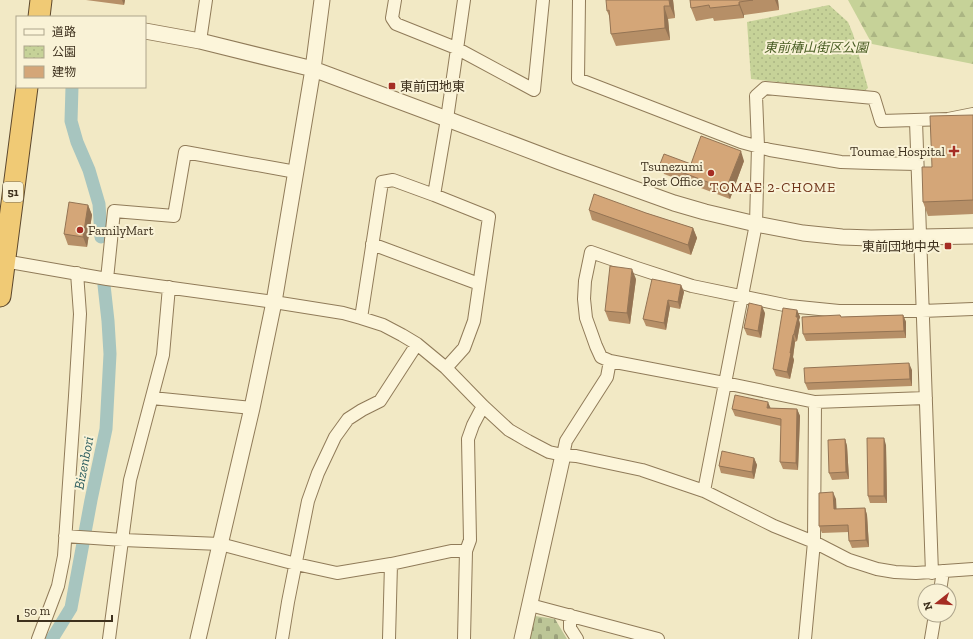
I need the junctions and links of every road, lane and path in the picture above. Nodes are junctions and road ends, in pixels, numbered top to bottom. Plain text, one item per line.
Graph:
1 (206, 0) edge
2 (322, 0) edge
3 (395, 0) edge
4 (464, 0) edge
5 (543, 0) edge
6 (579, 0) edge
7 (146, 31) edge
8 (200, 41) junction
9 (456, 48) junction
10 (313, 69) junction
11 (27, 88) edge
12 (973, 114) edge
13 (447, 119) junction
14 (916, 121) junction
15 (758, 146) junction
16 (917, 164) junction
17 (296, 172) junction
18 (434, 195) junction
19 (756, 224) junction
20 (973, 236) edge
21 (920, 237) junction
22 (372, 244) junction
23 (4, 261) junction
24 (77, 273) junction
25 (107, 279) junction
26 (479, 284) junction
27 (169, 287) junction
28 (0, 296) edge
29 (742, 297) junction
30 (274, 302) junction
31 (973, 309) edge
32 (922, 312) junction
33 (361, 318) junction
34 (417, 344) junction
35 (610, 362) junction
36 (446, 368) junction
37 (725, 383) junction
38 (152, 398) junction
39 (926, 398) junction
40 (816, 402) junction
41 (483, 406) junction
42 (252, 408) junction
43 (563, 455) junction
44 (704, 491) junction
45 (65, 536) junction
46 (123, 540) junction
47 (814, 542) junction
48 (220, 544) junction
49 (466, 551) junction
50 (296, 564) junction
51 (391, 564) junction
52 (973, 569) edge
53 (937, 572) junction
54 (939, 583) edge
55 (530, 605) junction
56 (570, 615) junction
57 (934, 623) edge
58 (38, 639) edge
59 (109, 639) edge
60 (198, 639) edge
61 (282, 639) edge
62 (390, 639) edge
63 (464, 639) edge
64 (522, 639) edge
65 (576, 639) edge
66 (658, 639) edge
67 (804, 639) edge
68 (931, 639) edge

1 - 8 street
2 - 10 street
3 - 9 street
4 - 9 street
5 - 9 street
6 - 15 street
7 - 8 street
8 - 10 street
9 - 13 street
10 - 13 street
10 - 17 street
11 - 23 highway, 51
12 - 14 street
13 - 18 street
13 - 19 street
14 - 15 street
14 - 16 street
15 - 16 street
15 - 19 street
16 - 21 street
17 - 25 street
17 - 30 street
18 - 22 street
18 - 26 street
19 - 21 street
19 - 29 street
20 - 21 street
21 - 32 street
22 - 26 street
22 - 33 street
23 - 24 street
23 - 28 highway, 51
24 - 25 street
24 - 45 street
25 - 27 street
26 - 36 street
27 - 30 street
27 - 38 street
29 - 32 street
29 - 35 street
29 - 37 street
30 - 33 street
30 - 42 street
31 - 32 street
32 - 39 street
33 - 34 street
34 - 36 street
34 - 50 street
35 - 37 street
35 - 43 street
36 - 41 street
37 - 40 street
37 - 44 street
38 - 42 street
38 - 46 street
39 - 40 street
39 - 53 street
40 - 47 street
41 - 43 street
41 - 49 street
42 - 48 street
43 - 44 street
43 - 55 street
44 - 47 street
45 - 46 street
45 - 58 street
46 - 48 street
46 - 59 street
47 - 53 street
47 - 67 street
48 - 50 street
48 - 60 street
49 - 51 street
49 - 63 street
50 - 51 street
50 - 61 street
51 - 62 street
52 - 53 street
53 - 54 street
55 - 56 street
55 - 64 street
56 - 65 street
56 - 66 street
57 - 68 street

